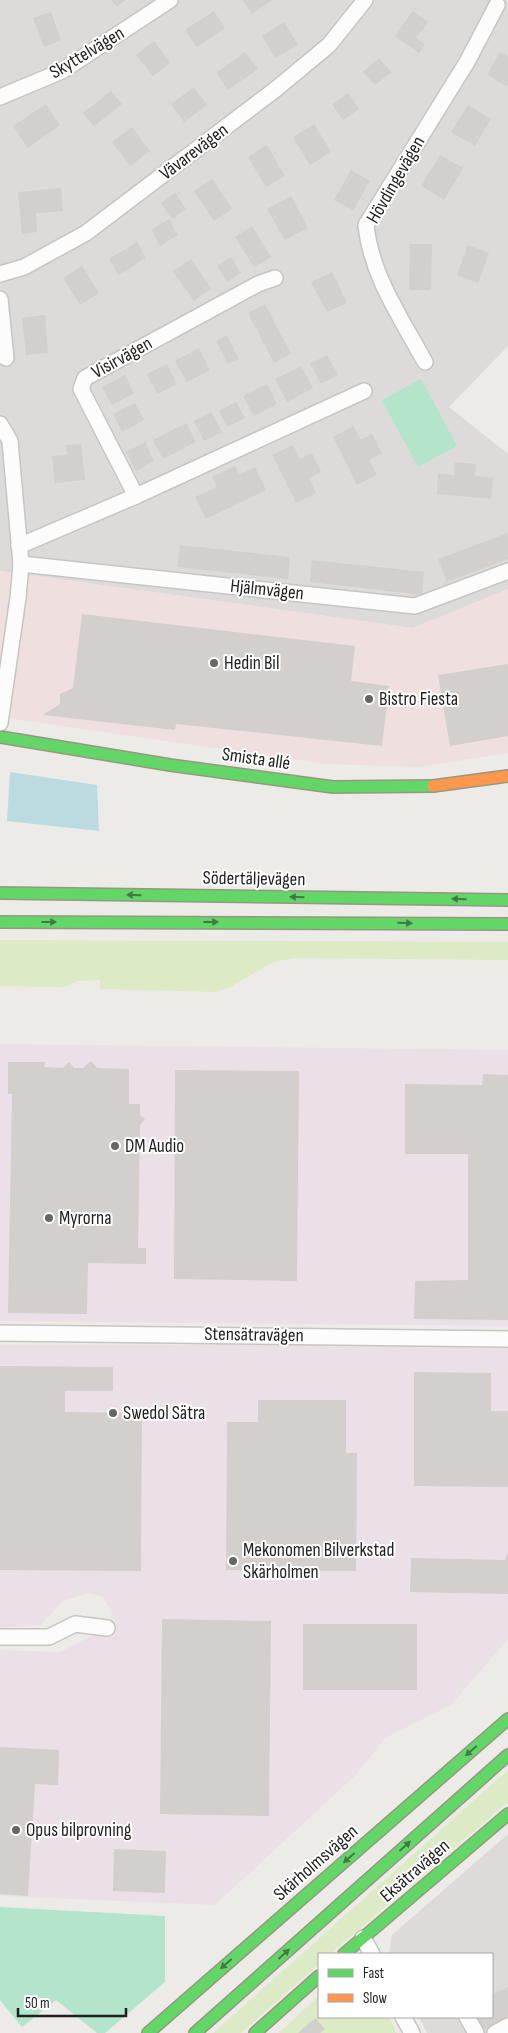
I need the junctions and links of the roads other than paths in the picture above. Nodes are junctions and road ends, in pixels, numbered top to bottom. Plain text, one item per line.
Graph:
1 (170, 0) edge
2 (365, 0) edge
3 (500, 7) edge
4 (0, 98) edge
5 (0, 274) edge
6 (275, 278) dead end
7 (0, 299) edge
8 (6, 358) dead end
9 (425, 362) dead end
10 (364, 392) dead end
11 (0, 424) edge
12 (7, 493) edge
13 (136, 496) junction
14 (19, 546) junction
15 (21, 564) junction
16 (508, 571) edge
17 (0, 723) edge
18 (0, 737) edge
19 (508, 776) edge
20 (0, 892) edge
21 (508, 900) edge
22 (0, 922) edge
23 (508, 924) edge
24 (0, 1333) edge
25 (508, 1339) edge
26 (107, 1628) dead end
27 (0, 1637) edge
28 (508, 1719) edge
29 (508, 1755) edge
30 (508, 1814) edge
31 (363, 1938) junction
32 (345, 1953) edge
33 (371, 1953) edge
34 (318, 1977) edge
35 (404, 2018) edge
36 (468, 2018) edge
37 (508, 2026) edge
38 (148, 2033) edge
39 (195, 2033) edge
40 (255, 2033) edge
41 (412, 2033) edge
42 (476, 2033) edge
43 (495, 2033) edge

1 - 4 street, Skyttelvägen
2 - 5 street, Vävarevägen
3 - 9 street, Hövdingevägen
6 - 13 street, Visirvägen
7 - 8 street
10 - 13 street
11 - 12 street
12 - 14 street
13 - 14 street
14 - 15 street
15 - 16 street, Hjälmvägen
15 - 17 street
18 - 19 main road, Smista allé
21 -> 20 main road, Södertäljevägen
22 -> 23 main road
24 - 25 street, Stensätravägen
26 - 27 street
28 -> 38 main road, Skärholmsvägen
39 -> 29 main road
30 - 31 main road, Eksätravägen
31 - 32 main road, Eksätravägen
31 - 33 street
34 - 40 main road
35 - 41 street
36 - 42 street
37 - 43 street

